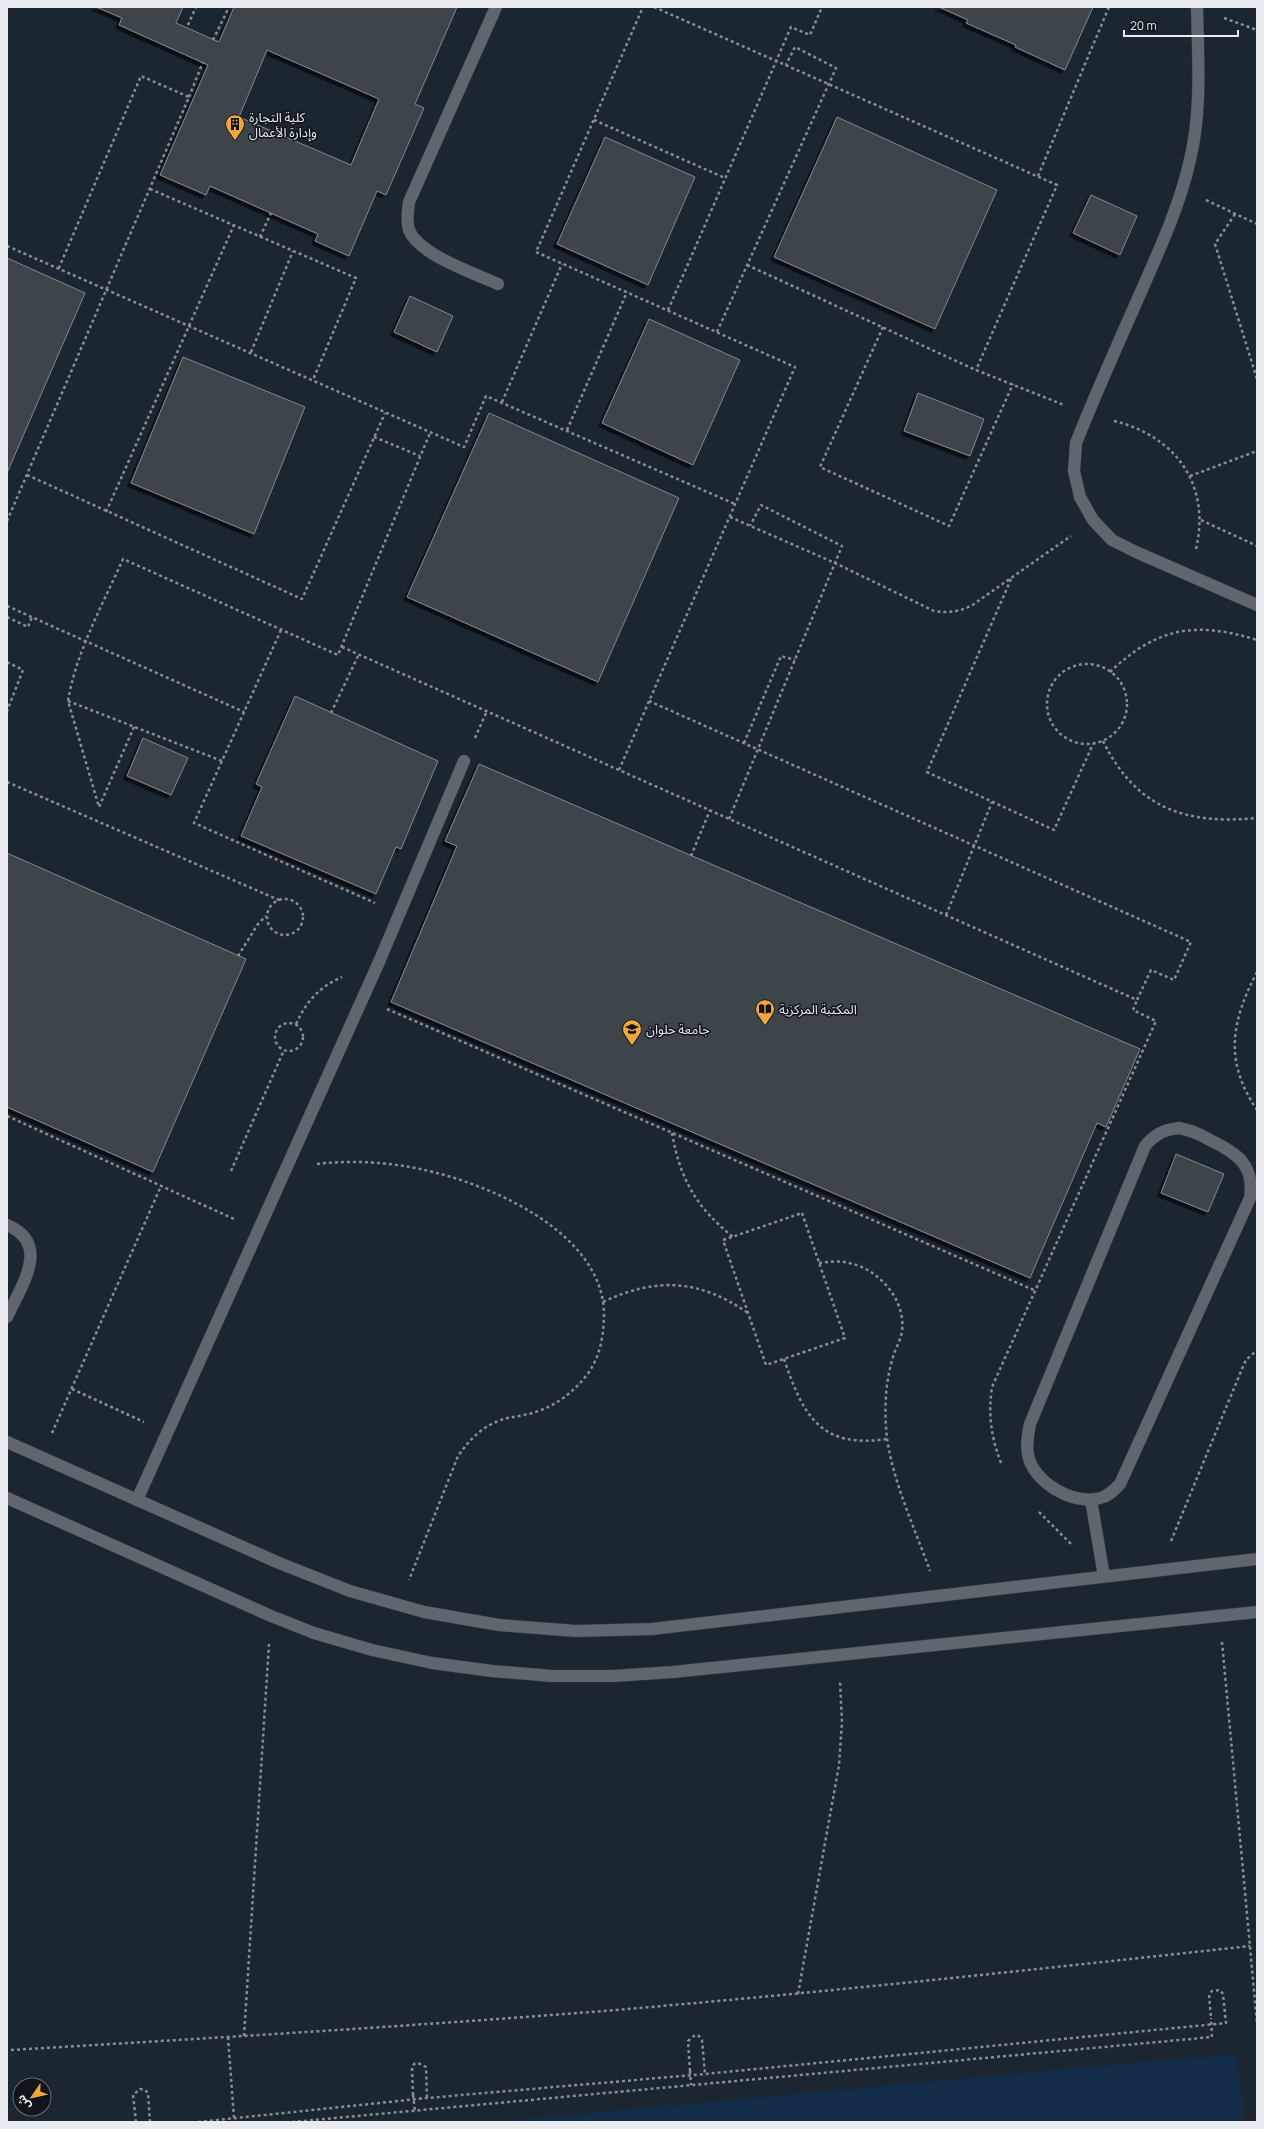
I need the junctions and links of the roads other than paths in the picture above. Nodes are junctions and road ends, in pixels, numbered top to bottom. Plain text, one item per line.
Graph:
1 (496, 7) edge
2 (1197, 7) edge
3 (498, 284) dead end
4 (1257, 605) edge
5 (464, 761) dead end
6 (7, 1225) edge
7 (7, 1317) edge
8 (7, 1442) edge
9 (7, 1498) edge
10 (137, 1500) junction
11 (1091, 1500) junction
12 (1257, 1559) edge
13 (1104, 1576) junction
14 (1257, 1612) edge

1 - 3 lane
2 - 4 lane
5 - 10 lane
6 - 7 lane
8 - 10 lane
9 - 14 lane
10 - 13 lane
11 - 11 lane
11 - 13 lane
12 - 13 lane

